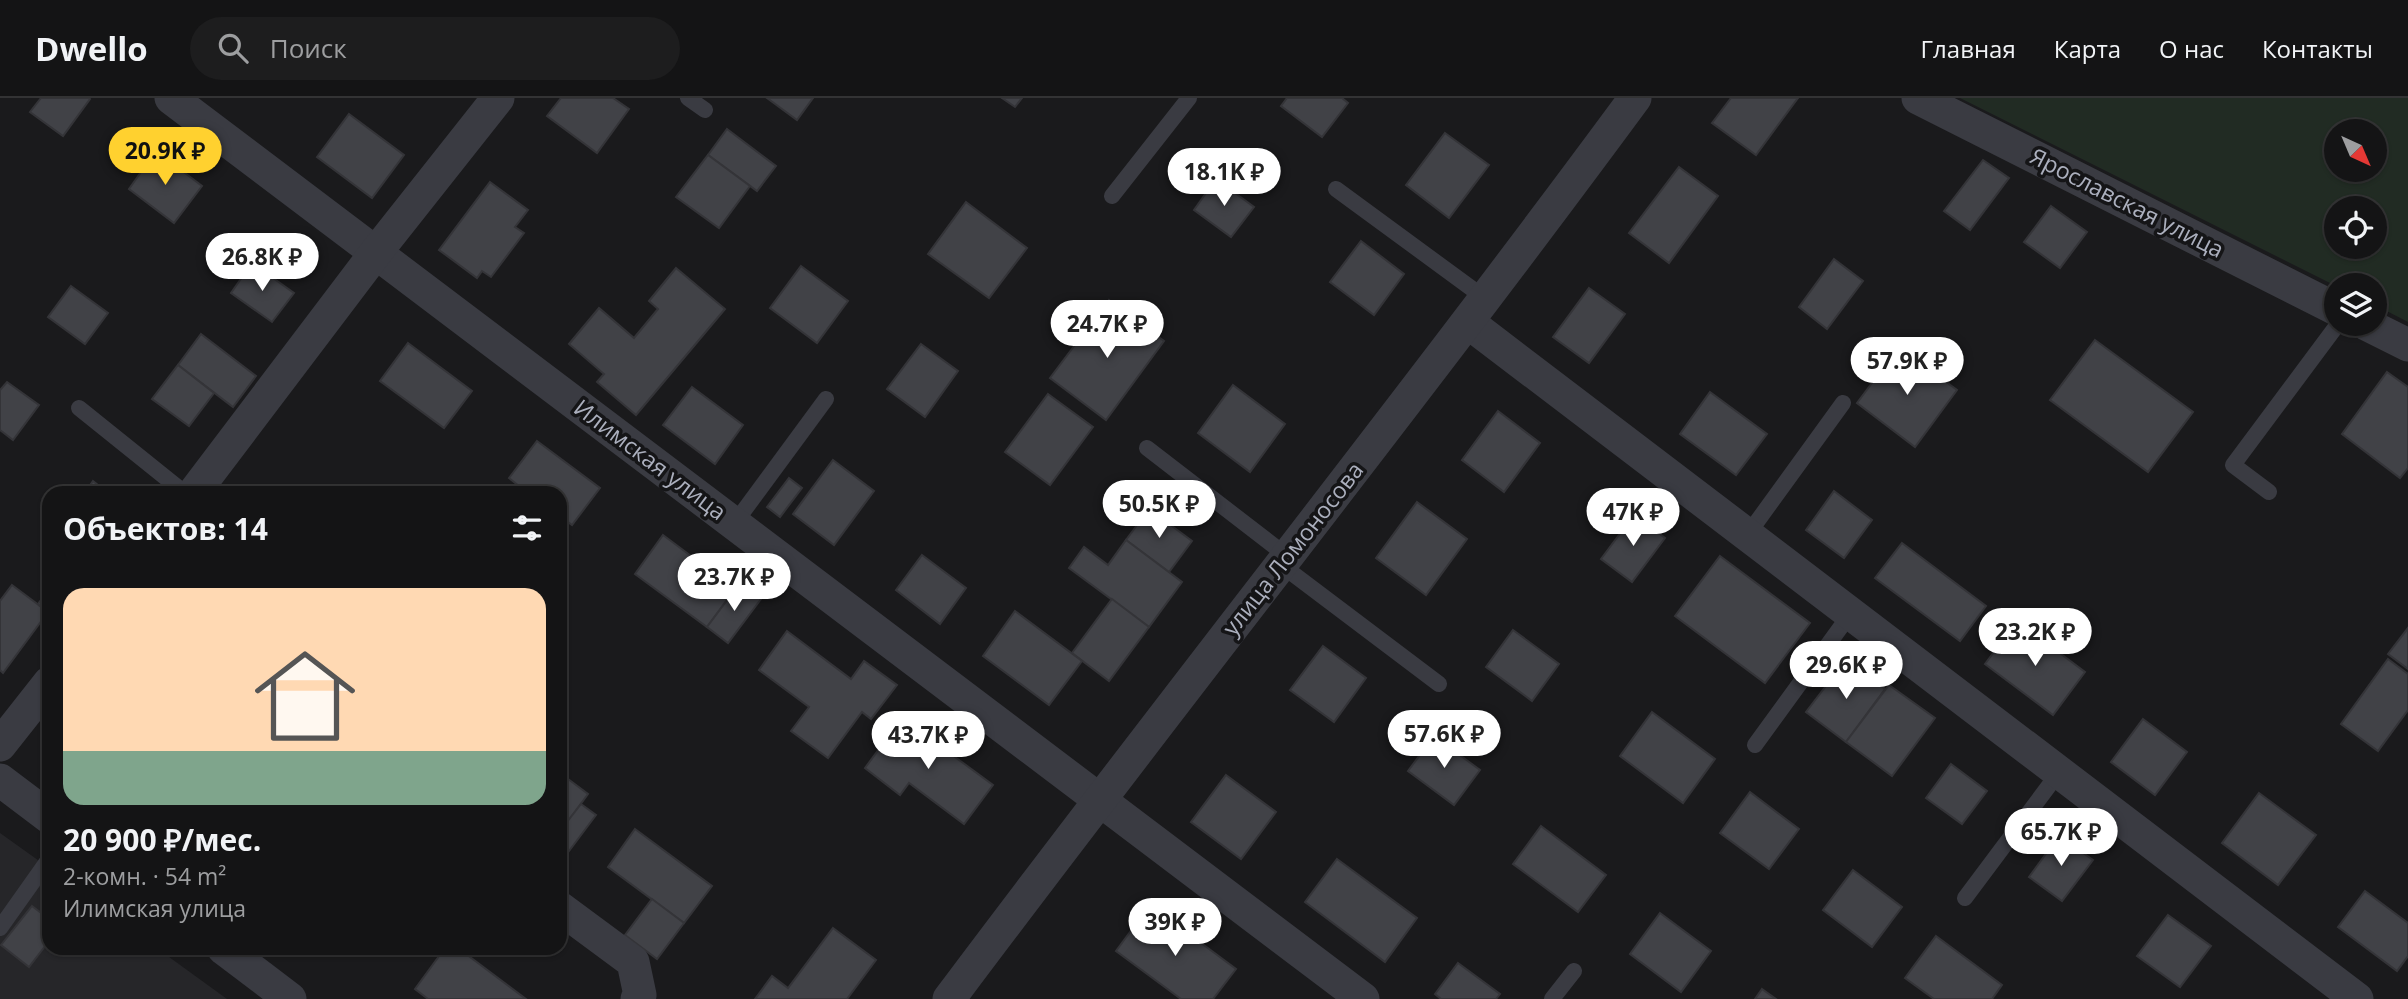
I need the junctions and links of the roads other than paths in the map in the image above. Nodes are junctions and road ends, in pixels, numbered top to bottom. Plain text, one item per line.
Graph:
1 (171, 98) edge
2 (498, 98) edge
3 (688, 98) edge
4 (1189, 98) edge
5 (1635, 98) edge
6 (1919, 98) edge
7 (705, 110) dead end
8 (1336, 189) dead end
9 (1112, 196) dead end
10 (377, 251) junction
11 (2324, 303) edge
12 (1478, 311) junction
13 (2387, 334) edge
14 (2329, 336) edge
15 (2408, 345) edge
16 (827, 399) dead end
17 (1843, 403) dead end
18 (79, 408) dead end
19 (1147, 448) dead end
20 (176, 486) edge
21 (199, 486) edge
22 (2269, 492) dead end
23 (734, 524) junction
24 (1748, 534) junction
25 (1284, 560) junction
26 (1852, 613) junction
27 (1439, 684) dead end
28 (42, 692) edge
29 (0, 745) edge
30 (1755, 745) dead end
31 (2060, 771) junction
32 (0, 780) edge
33 (1097, 801) junction
34 (42, 812) edge
35 (42, 869) edge
36 (1965, 898) dead end
37 (567, 913) edge
38 (0, 928) edge
39 (232, 955) edge
40 (1574, 971) dead end
41 (290, 999) edge
42 (637, 999) edge
43 (949, 999) edge
44 (1363, 999) edge
45 (1552, 999) edge
46 (2357, 999) edge

1 - 10 street, Илимская улица
2 - 10 street
3 - 7 lane
4 - 9 lane
5 - 12 street, улица Ломоносова
6 - 11 street, Ярославская улица
8 - 12 lane
10 - 21 street
10 - 23 street, Илимская улица
12 - 24 street
12 - 25 street, улица Ломоносова
13 - 15 street
14 - 22 lane
16 - 23 lane
17 - 24 lane
18 - 20 lane
19 - 25 lane
23 - 33 street, Илимская улица
24 - 26 street
25 - 27 lane
25 - 33 street, улица Ломоносова
26 - 30 lane
26 - 31 street
28 - 29 street
31 - 36 lane
31 - 46 street
32 - 34 street
33 - 43 street, улица Ломоносова
33 - 44 street, Илимская улица
35 - 38 lane
37 - 42 street
39 - 41 street
40 - 45 lane

